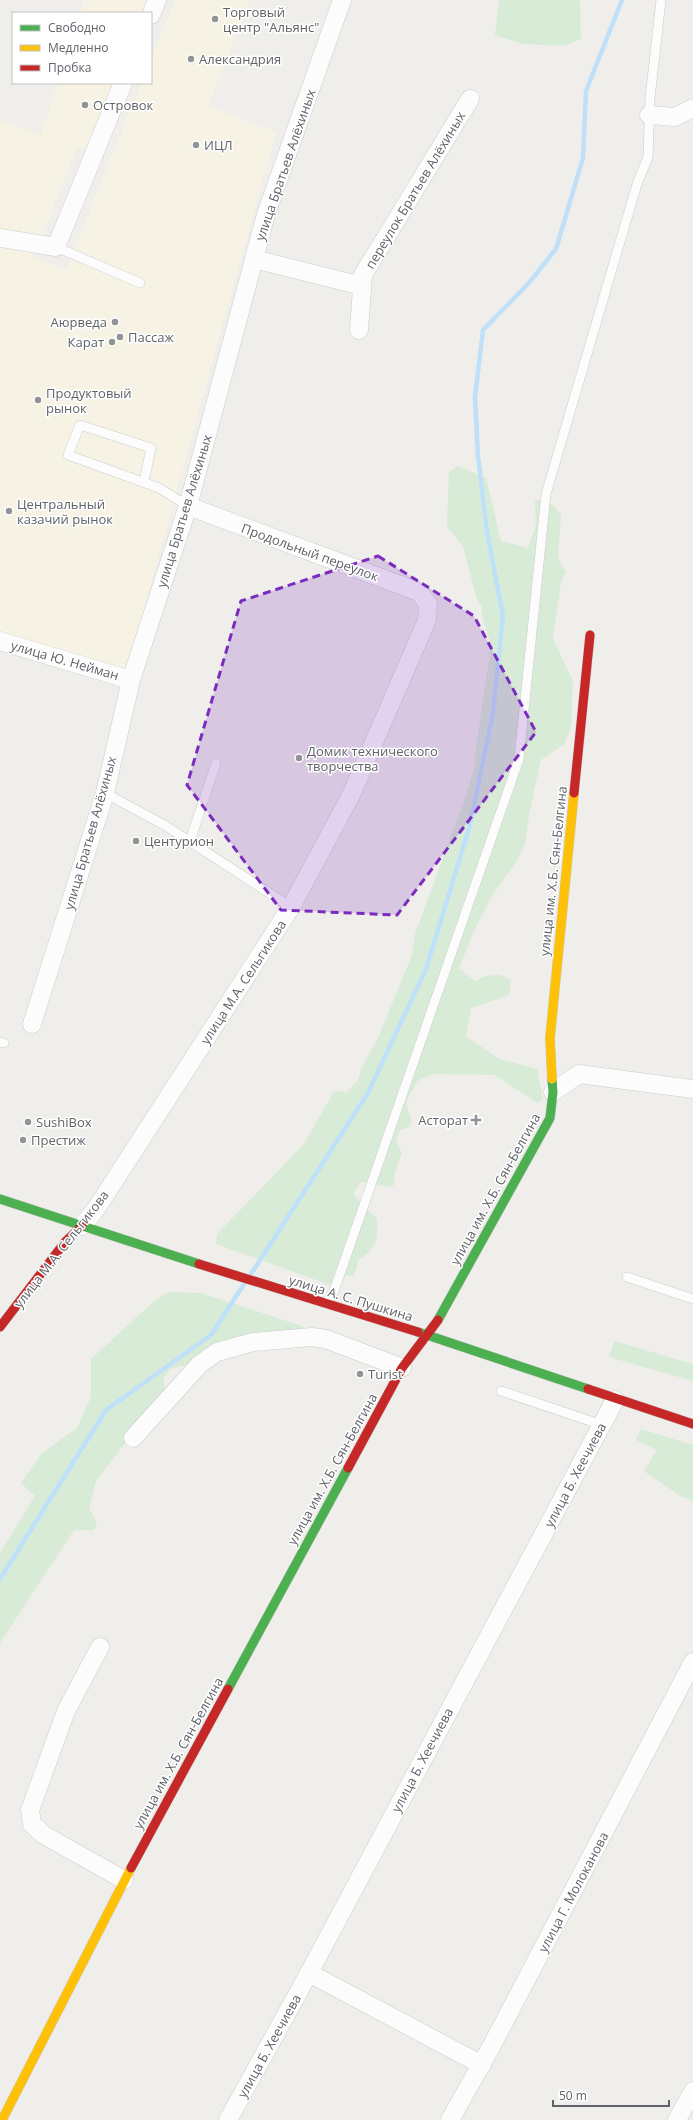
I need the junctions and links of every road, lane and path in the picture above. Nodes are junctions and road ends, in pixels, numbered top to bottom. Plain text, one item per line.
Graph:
1 (157, 0) edge
2 (342, 0) edge
3 (661, 0) edge
4 (152, 12) edge
5 (123, 84) edge
6 (470, 99) dead end
7 (693, 108) edge
8 (649, 115) junction
9 (0, 238) edge
10 (56, 247) junction
11 (254, 259) junction
12 (140, 283) dead end
13 (362, 286) junction
14 (358, 330) dead end
15 (144, 482) junction
16 (188, 506) junction
17 (428, 604) joint
18 (590, 635) dead end
19 (0, 641) edge
20 (131, 680) junction
21 (216, 763) dead end
22 (105, 793) junction
23 (190, 841) junction
24 (292, 907) junction
25 (32, 1024) dead end
26 (693, 1088) edge
27 (553, 1092) junction
28 (0, 1199) edge
29 (82, 1226) junction
30 (627, 1277) dead end
31 (693, 1298) edge
32 (326, 1304) junction
33 (0, 1327) edge
34 (428, 1335) junction
35 (402, 1368) junction
36 (501, 1391) dead end
37 (615, 1400) junction
38 (693, 1424) edge
39 (602, 1425) junction
40 (133, 1438) dead end
41 (100, 1647) dead end
42 (693, 1662) edge
43 (124, 1880) junction
44 (309, 1973) junction
45 (482, 2065) junction
46 (693, 2091) edge
47 (2, 2120) edge
48 (228, 2120) edge
49 (450, 2120) edge
50 (678, 2120) edge

1 - 4 street
2 - 11 street, улица Братьев Алёхиных
3 - 8 lane
5 - 10 street
6 - 13 street, переулок Братьев Алёхиных
7 - 8 street
8 - 32 lane
9 - 10 street
10 - 12 lane
11 - 13 street
11 - 16 street, улица Братьев Алёхиных
13 - 14 street, переулок Братьев Алёхиных
15 - 15 lane
15 - 16 lane
16 - 17 street, Продольный переулок
16 - 20 street, улица Братьев Алёхиных
17 - 24 street, улица М.А. Сельгикова
18 - 27 street, улица им. Х.Б. Сян-Белгина
19 - 20 street, улица Ю. Нейман
20 - 22 street, улица Братьев Алёхиных
21 - 23 lane
22 - 23 lane
22 - 25 street, улица Братьев Алёхиных
23 - 24 lane
24 - 29 street, улица М.А. Сельгикова
26 - 27 street
27 - 34 street, улица им. Х.Б. Сян-Белгина
28 - 29 street, улица А. С. Пушкина
29 - 32 street, улица А. С. Пушкина
29 - 33 street, улица М.А. Сельгикова
30 - 31 lane
32 - 34 street, улица А. С. Пушкина
34 - 35 street, улица им. Х.Б. Сян-Белгина
34 - 37 street, улица А. С. Пушкина
35 - 40 street
35 - 43 street, улица им. Х.Б. Сян-Белгина
36 - 39 lane
37 - 38 street, улица А. С. Пушкина
37 - 39 street, улица Б. Хеечиева
39 - 44 street, улица Б. Хеечиева
41 - 43 street
42 - 45 street, улица Г. Молоканова
43 - 47 street, улица им. Х.Б. Сян-Белгина
44 - 45 street
44 - 48 street, улица Б. Хеечиева
45 - 49 street, улица Г. Молоканова
46 - 50 street

